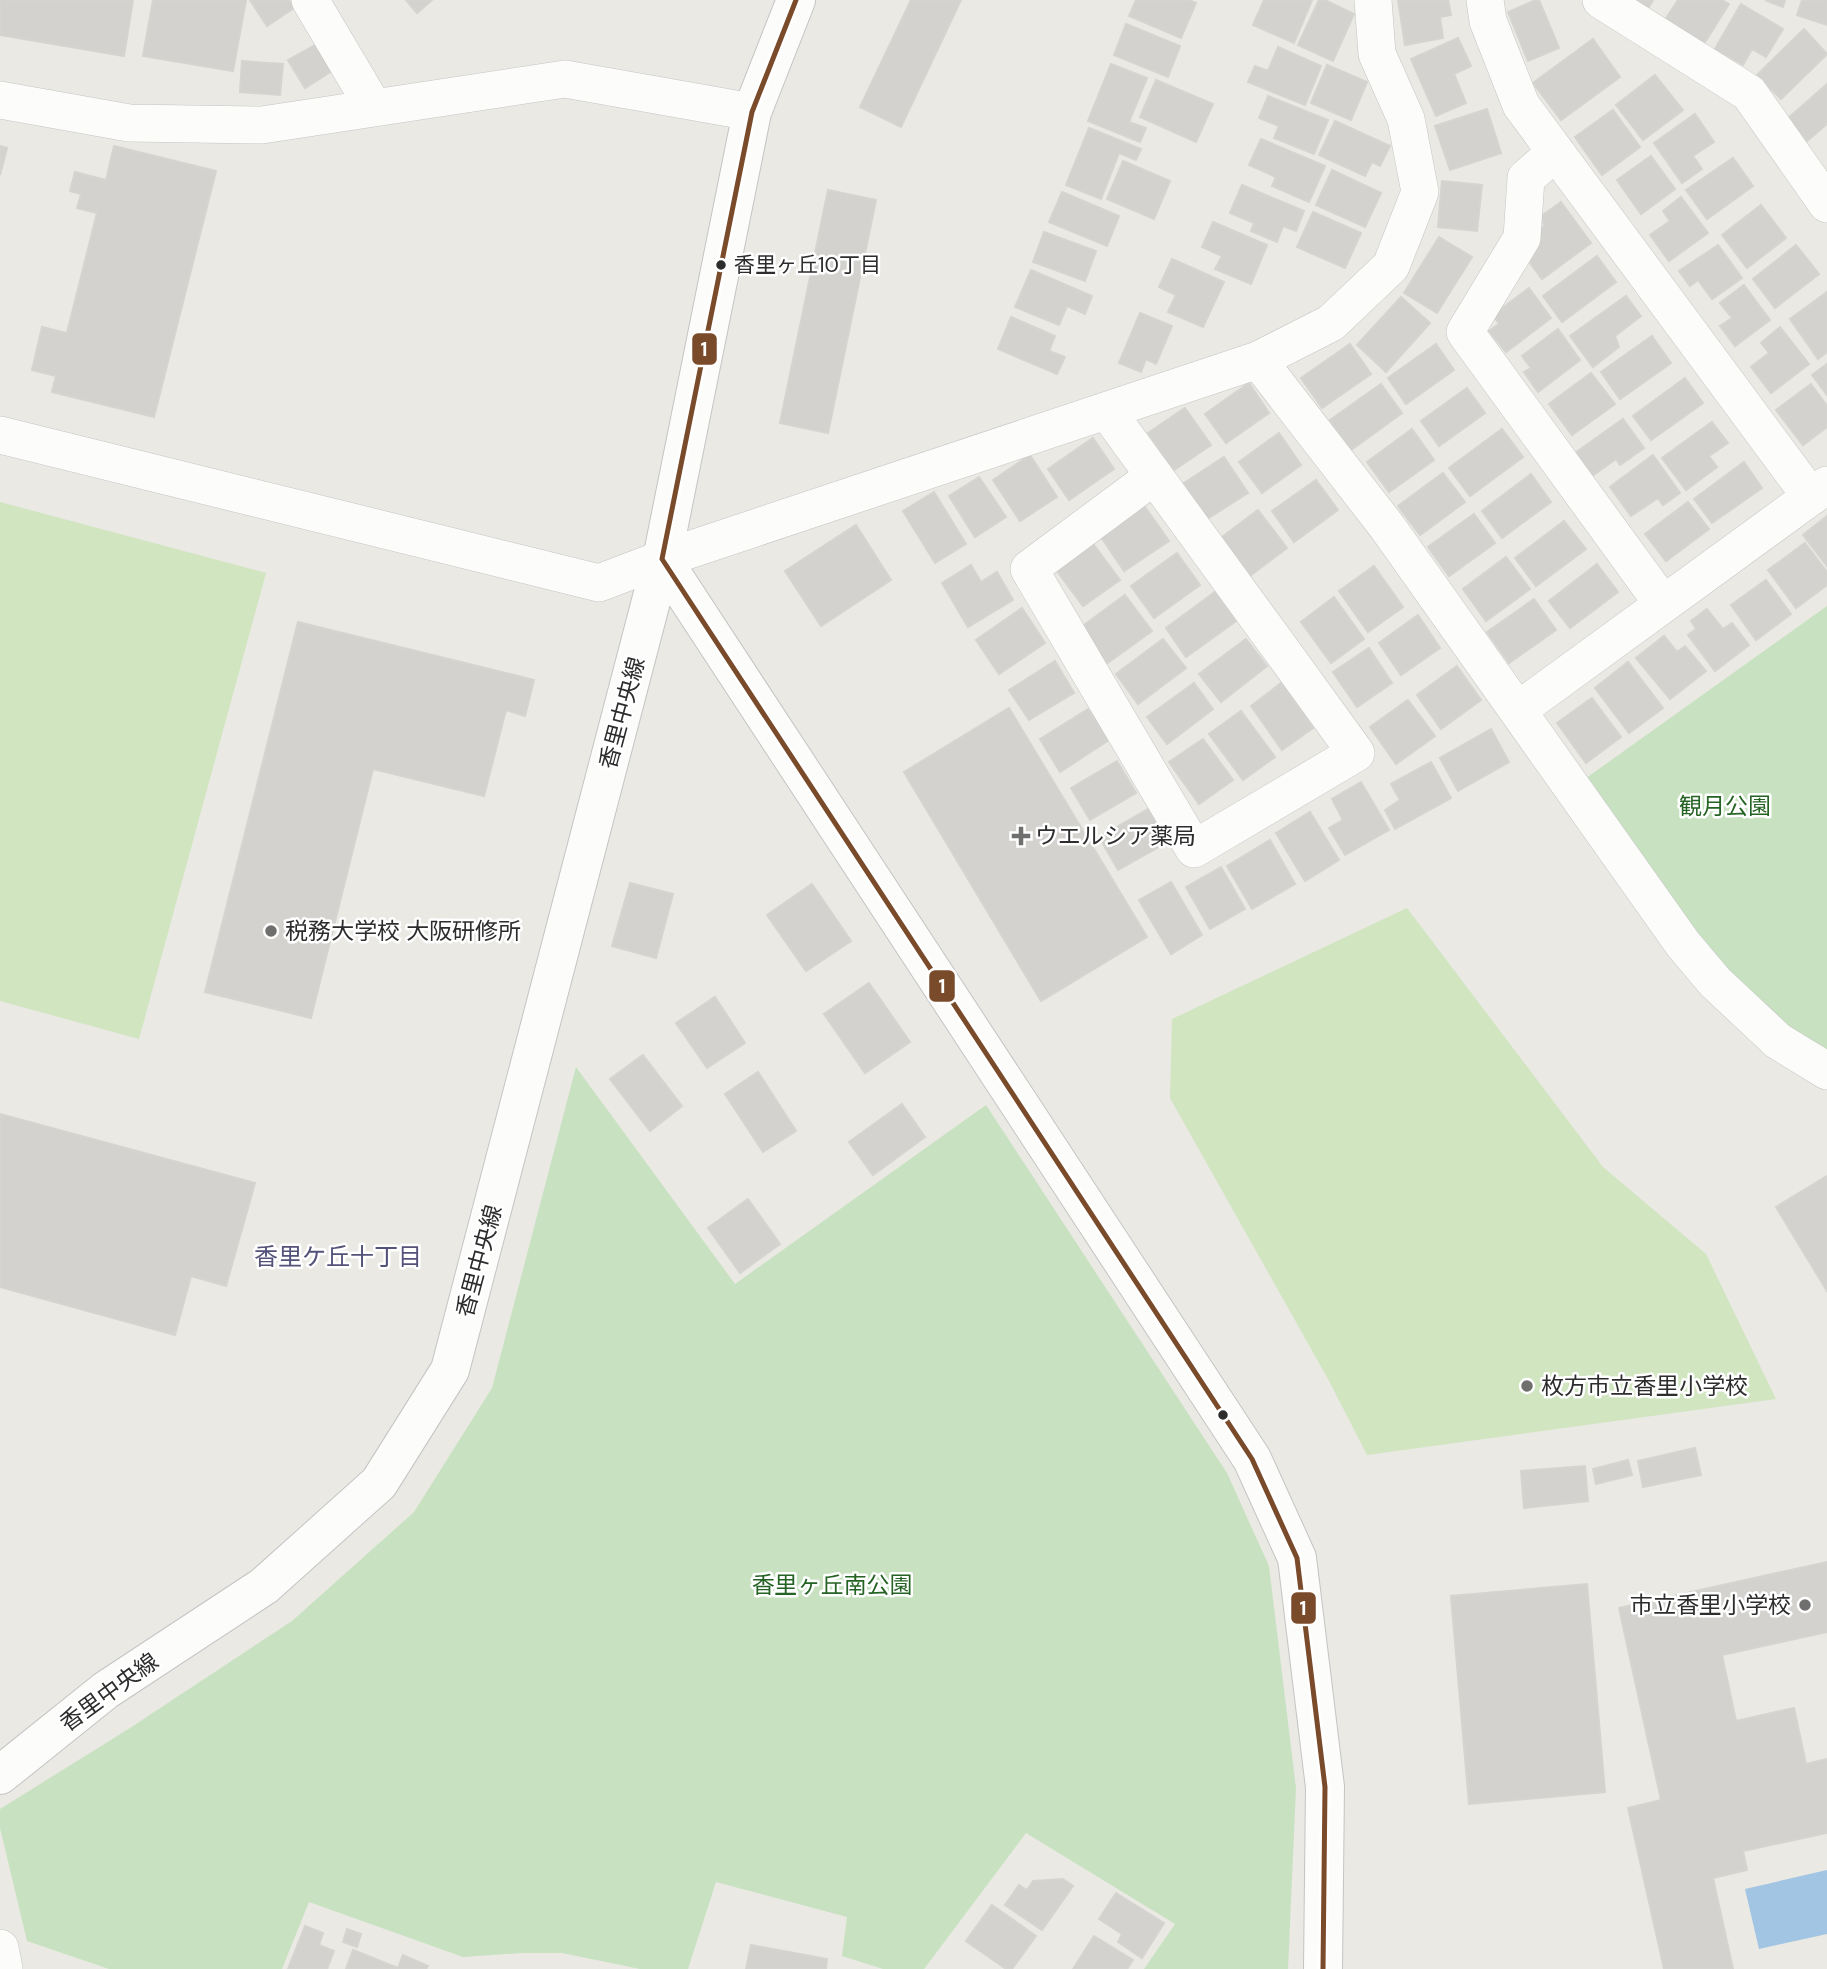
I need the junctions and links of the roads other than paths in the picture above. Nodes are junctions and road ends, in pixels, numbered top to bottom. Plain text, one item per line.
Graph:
1 (310, 0) edge
2 (796, 0) edge
3 (1373, 0) edge
4 (1485, 0) edge
5 (1601, 0) edge
6 (0, 100) edge
7 (374, 108) junction
8 (752, 112) junction
9 (1556, 152) junction
10 (1827, 204) edge
11 (1258, 360) junction
12 (1107, 411) junction
13 (0, 435) edge
14 (1154, 476) junction
15 (1819, 491) edge
16 (662, 559) junction
17 (1663, 604) junction
18 (1518, 710) junction
19 (1827, 1071) edge
20 (0, 1775) edge
21 (0, 1948) edge
22 (2, 1969) edge
23 (1323, 1969) edge

1 - 7 street
2 - 8 street, 香里中央線
3 - 11 street
4 - 9 street
5 - 10 street
6 - 7 street
7 - 8 street
8 - 16 street, 香里中央線
9 - 15 street
9 - 17 street
11 - 12 street
11 - 18 street
12 - 14 street
12 - 16 street
13 - 16 street
14 - 14 street
15 - 17 street
16 - 20 street, 香里中央線
16 - 23 street
17 - 18 street
18 - 19 street
21 - 22 street

